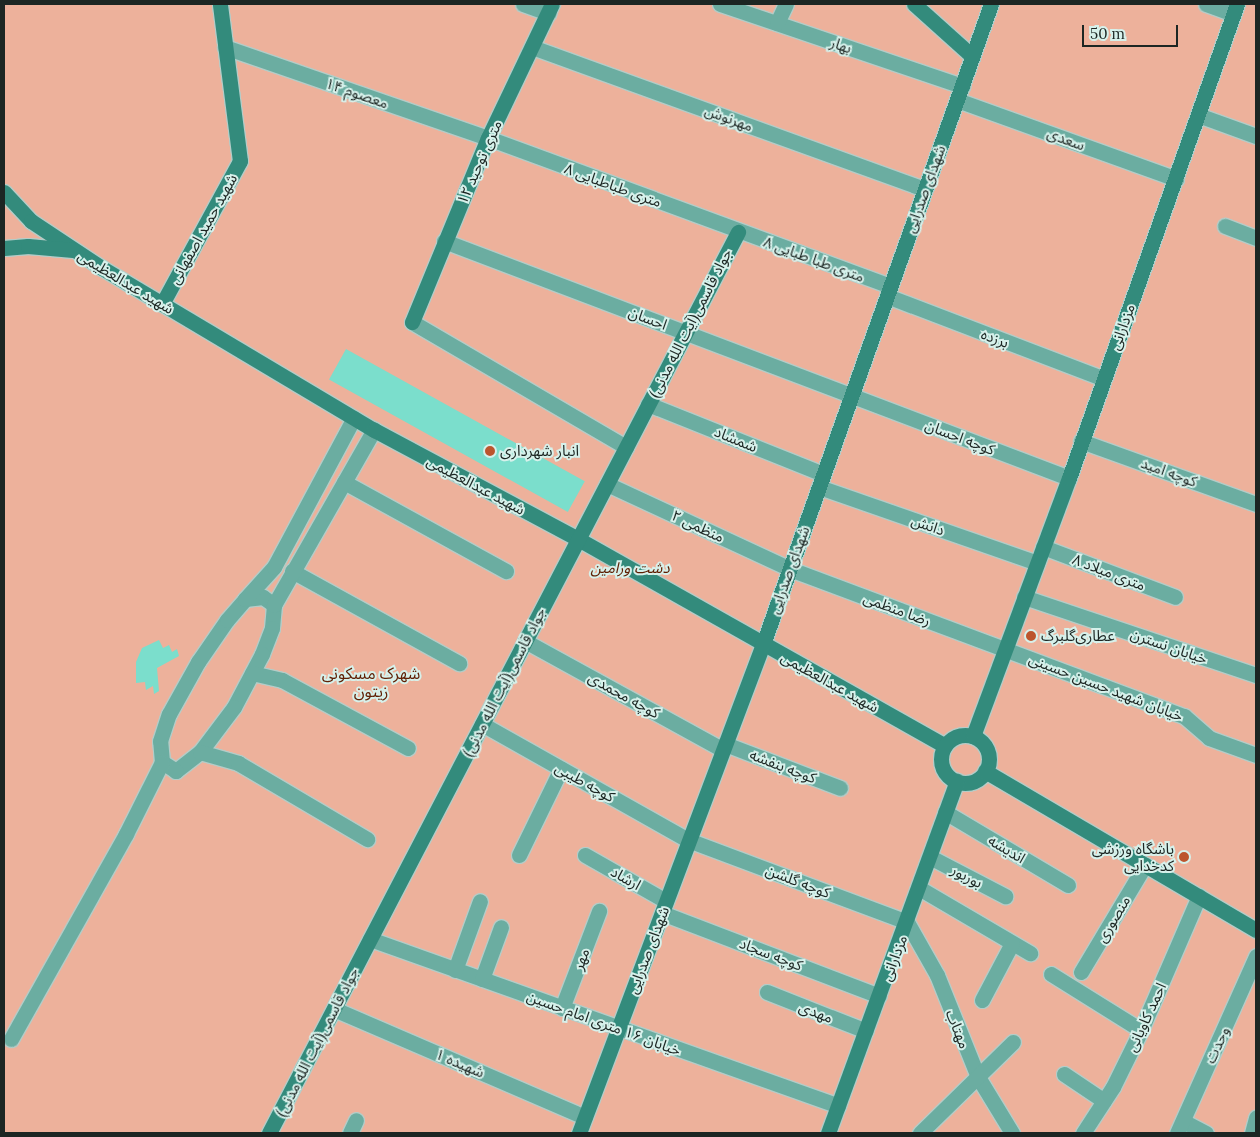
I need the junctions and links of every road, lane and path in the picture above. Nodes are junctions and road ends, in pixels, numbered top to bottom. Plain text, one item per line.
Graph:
1 (220, 4) edge
2 (523, 4) edge
3 (720, 4) edge
4 (786, 4) edge
5 (914, 4) edge
6 (991, 4) edge
7 (1206, 4) edge
8 (550, 8) edge
9 (1235, 9) edge
10 (777, 23) junction
11 (532, 47) junction
12 (225, 48) junction
13 (972, 56) junction
14 (959, 93) junction
15 (1198, 115) junction
16 (1256, 136) edge
17 (488, 138) junction
18 (1176, 179) junction
19 (925, 188) junction
20 (4, 192) edge
21 (1225, 226) dead end
22 (738, 232) junction
23 (1256, 238) edge
24 (444, 241) junction
25 (4, 248) edge
26 (75, 250) junction
27 (889, 291) junction
28 (162, 304) junction
29 (686, 332) junction
30 (1104, 379) junction
31 (852, 395) junction
32 (648, 404) junction
33 (354, 418) junction
34 (374, 430) junction
35 (1081, 441) junction
36 (626, 447) junction
37 (1069, 478) junction
38 (821, 480) junction
39 (344, 482) junction
40 (607, 484) junction
41 (1256, 504) edge
42 (578, 539) junction
43 (1043, 547) junction
44 (1037, 562) junction
45 (790, 569) junction
46 (292, 571) junction
47 (506, 571) dead end
48 (1024, 597) junction
49 (1175, 597) dead end
50 (245, 599) junction
51 (274, 605) junction
52 (525, 641) junction
53 (763, 644) junction
54 (1005, 649) junction
55 (459, 663) dead end
56 (252, 673) junction
57 (1256, 675) edge
58 (482, 724) junction
59 (973, 736) junction
60 (945, 746) junction
61 (724, 747) junction
62 (408, 748) dead end
63 (200, 752) junction
64 (1256, 755) edge
65 (162, 762) junction
66 (561, 769) junction
67 (985, 771) junction
68 (957, 781) junction
69 (840, 788) dead end
70 (945, 812) junction
71 (367, 839) dead end
72 (688, 840) junction
73 (519, 855) dead end
74 (585, 855) dead end
75 (930, 857) junction
76 (1145, 865) junction
77 (1068, 885) dead end
78 (919, 888) junction
79 (1005, 896) dead end
80 (1199, 896) junction
81 (480, 900) dead end
82 (664, 907) junction
83 (599, 911) dead end
84 (907, 922) junction
85 (501, 927) dead end
86 (1255, 927) edge
87 (370, 939) junction
88 (1012, 943) junction
89 (1030, 953) dead end
90 (1256, 956) edge
91 (455, 970) junction
92 (1081, 972) dead end
93 (1051, 974) dead end
94 (482, 979) junction
95 (767, 992) dead end
96 (879, 996) junction
97 (982, 1000) dead end
98 (562, 1008) junction
99 (334, 1009) junction
100 (618, 1028) junction
101 (1141, 1030) junction
102 (866, 1031) junction
103 (11, 1039) dead end
104 (1013, 1042) dead end
105 (1064, 1074) dead end
106 (978, 1077) junction
107 (1104, 1101) junction
108 (838, 1106) junction
109 (585, 1117) junction
110 (1256, 1118) edge
111 (1180, 1127) edge
112 (269, 1133) edge
113 (580, 1133) edge
114 (828, 1133) edge
115 (920, 1133) edge
116 (1012, 1133) edge
117 (1083, 1133) edge
118 (1206, 1133) edge
119 (1252, 1133) edge

1 - 12 street, شهید حمید اصفهانی
2 - 8 street
3 - 10 street, بهار
4 - 10 street
5 - 13 street
6 - 13 street, شهدای صدرایی
7 - 9 street
8 - 11 street, ۱۲ متری توحید
9 - 15 street, مزدارانی
10 - 14 street, بهار
11 - 17 street, ۱۲ متری توحید
11 - 19 street, مهرنوش
12 - 17 street, ۱۴ معصوم
12 - 28 street, شهید حمید اصفهانی
13 - 14 street, شهدای صدرایی
14 - 18 street, سعدی
14 - 19 street, شهدای صدرایی
15 - 16 street
15 - 18 street, مزدارانی
17 - 22 street, ۸ متری طباطبایی
17 - 24 street, ۱۲ متری توحید
18 - 30 street, مزدارانی
19 - 27 street, شهدای صدرایی
20 - 26 street
21 - 23 street
22 - 27 street, ۸ متری طبا طبایی
22 - 29 street, جواد قاسمی(آیت الله مدنی)
24 - 29 street, احسان
24 - 36 street, ۱۲ متری توحید
25 - 26 street, شهید عبدالعظیمی
26 - 28 street, شهید عبدالعظیمی
27 - 30 street, برزده
27 - 31 street, شهدای صدرایی
28 - 33 street, شهید عبدالعظیمی
29 - 31 street, احسان
29 - 32 street, جواد قاسمی(آیت الله مدنی)
30 - 35 street, مزدارانی
31 - 37 street, کوچه احسان
31 - 38 street, شهدای صدرایی
32 - 36 street, جواد قاسمی(آیت الله مدنی)
32 - 38 street, شمشاد
33 - 34 street, شهید عبدالعظیمی
33 - 50 street
34 - 39 street
34 - 42 street, شهید عبدالعظیمی
35 - 37 street, مزدارانی
35 - 41 street, کوچه امید
36 - 40 street, جواد قاسمی(آیت الله مدنی)
37 - 43 street, مزدارانی
38 - 44 street, دانش
38 - 45 street, شهدای صدرایی
39 - 46 street
39 - 47 street
40 - 42 street, جواد قاسمی(آیت الله مدنی)
40 - 45 street, منظمی ۲
42 - 52 street, جواد قاسمی(آیت الله مدنی)
42 - 53 street, شهید عبدالعظیمی
43 - 44 street, مزدارانی
43 - 49 street, ۸ متری میلاد
44 - 48 street, مزدارانی
45 - 53 street, شهدای صدرایی
45 - 54 street, رضا منظمی
46 - 51 street
46 - 55 street
48 - 54 street, مزدارانی
48 - 57 street, خیابان نسترن
50 - 51 street
50 - 65 street
51 - 56 street
52 - 58 street, جواد قاسمی(آیت الله مدنی)
52 - 61 street, کوچه محمدی
53 - 60 street, شهید عبدالعظیمی
53 - 61 street, شهدای صدرایی
54 - 59 street, مزدارانی
54 - 64 street, خیابان شهید حسین حسینی
56 - 62 street
56 - 63 street
58 - 66 street, کوچه طیبی
58 - 87 street, جواد قاسمی(آیت الله مدنی)
59 - 60 street
59 - 67 street
60 - 68 street
61 - 69 street, کوچه بنفشه
61 - 72 street, شهدای صدرایی
63 - 65 street
63 - 71 street
65 - 103 street
66 - 72 street, کوچه طیبی
66 - 73 street
67 - 68 street
67 - 76 street
68 - 70 street, مزدارانی
70 - 75 street, مزدارانی
70 - 77 street, اندیشه
72 - 82 street, شهدای صدرایی
72 - 84 street, کوچه گلشن
74 - 82 street, ارشاد
75 - 78 street, مزدارانی
75 - 79 street, بوربور
76 - 80 street
76 - 92 street, منصوری
78 - 84 street, مزدارانی
78 - 88 street
80 - 86 street
80 - 101 street, احمد کاویانی
81 - 91 street
82 - 96 street, کوچه سجاد
82 - 100 street, شهدای صدرایی
83 - 98 street, مهر
84 - 96 street, مزدارانی
84 - 106 street, مهتاب
85 - 94 street
87 - 91 street, خیابان ۱۶ متری امام حسین
87 - 99 street, جواد قاسمی(آیت الله مدنی)
88 - 89 street
88 - 97 street
90 - 111 street, وحدت
91 - 94 street, خیابان ۱۶ متری امام حسین
93 - 101 street
94 - 98 street, خیابان ۱۶ متری امام حسین
95 - 102 street, مهدی
96 - 102 street, مزدارانی
98 - 100 street, خیابان ۱۶ متری امام حسین
99 - 109 street, شهیده ۱
99 - 112 street, جواد قاسمی(آیت الله مدنی)
100 - 108 street, خیابان ۱۶ متری امام حسین
100 - 109 street, شهدای صدرایی
101 - 107 street, احمد کاویانی
102 - 108 street, مزدارانی
104 - 106 street
105 - 107 street
106 - 115 street
106 - 116 street, مهتاب
107 - 117 street, احمد کاویانی
108 - 114 street, مزدارانی
109 - 113 street, شهدای صدرایی
110 - 119 street
111 - 118 street

